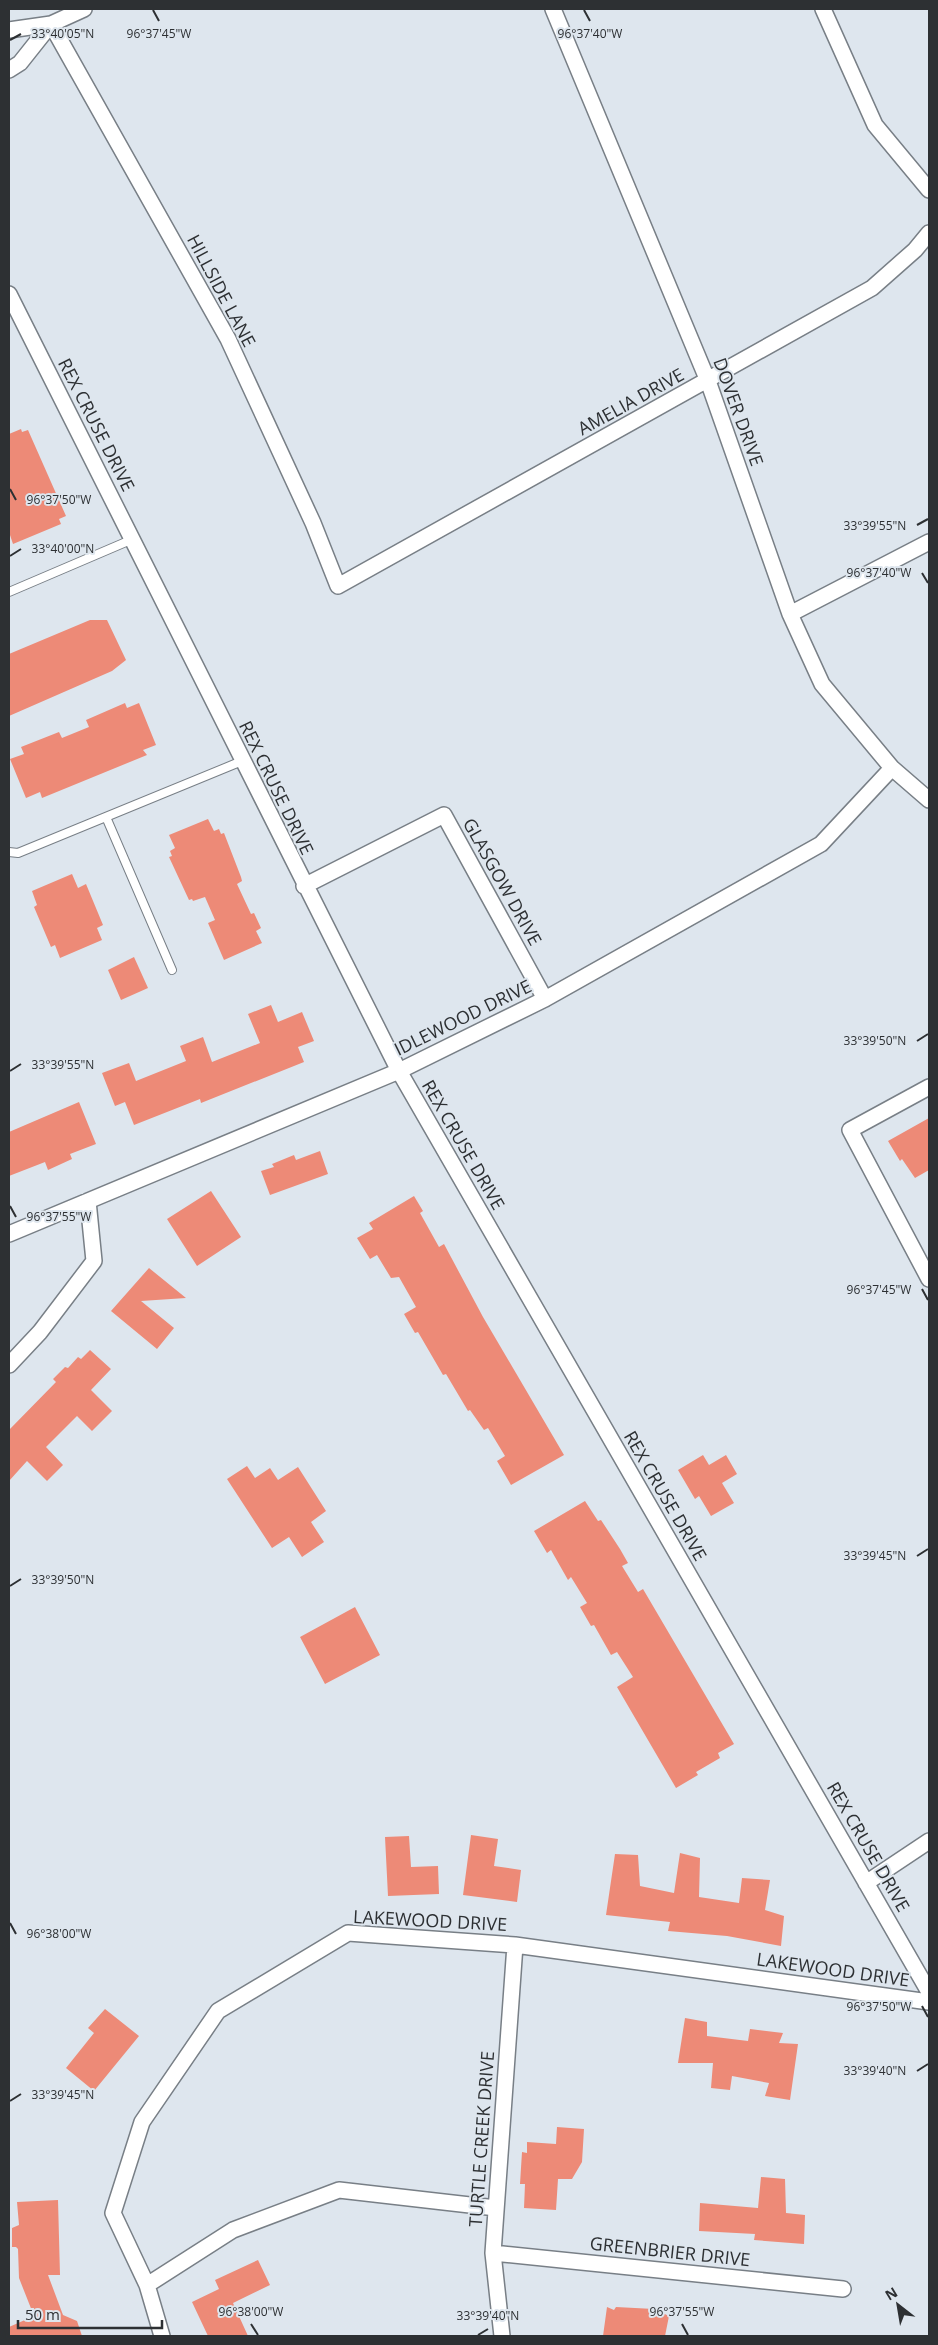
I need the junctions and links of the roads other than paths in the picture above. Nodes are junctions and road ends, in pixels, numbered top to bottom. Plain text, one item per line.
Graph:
1 (84, 9) edge
2 (553, 9) edge
3 (823, 9) edge
4 (51, 24) junction
5 (9, 30) edge
6 (9, 70) edge
7 (929, 190) edge
8 (929, 234) edge
9 (9, 294) edge
10 (708, 381) junction
11 (133, 539) junction
12 (929, 542) edge
13 (338, 586) joint
14 (9, 592) edge
15 (790, 614) junction
16 (242, 761) junction
17 (892, 768) junction
18 (929, 800) edge
19 (106, 817) junction
20 (9, 852) edge
21 (304, 886) junction
22 (172, 970) dead end
23 (545, 999) junction
24 (399, 1071) junction
25 (929, 1086) edge
26 (88, 1202) junction
27 (9, 1234) edge
28 (929, 1279) edge
29 (9, 1365) edge
30 (929, 1841) edge
31 (866, 1883) junction
32 (515, 1945) junction
33 (929, 1992) edge
34 (929, 2002) edge
35 (496, 2208) junction
36 (493, 2252) junction
37 (147, 2285) junction
38 (843, 2289) dead end
39 (162, 2336) edge
40 (502, 2336) edge

1 - 4 street
2 - 10 street, DOVER DRIVE
3 - 7 street
4 - 5 street
4 - 6 street
4 - 13 street, HILLSIDE LANE
8 - 10 street, AMELIA DRIVE
9 - 11 street, REX CRUSE DRIVE
10 - 13 street, AMELIA DRIVE
10 - 15 street, DOVER DRIVE
11 - 14 lane
11 - 16 street, REX CRUSE DRIVE
12 - 15 street
15 - 17 street, DOVER DRIVE
16 - 19 lane
16 - 21 street, REX CRUSE DRIVE
17 - 18 street, DOVER DRIVE
17 - 23 street, IDLEWOOD DRIVE
19 - 20 lane
19 - 22 lane
21 - 23 street, GLASGOW DRIVE
21 - 24 street, REX CRUSE DRIVE
23 - 24 street, IDLEWOOD DRIVE
24 - 26 street, IDLEWOOD DRIVE
24 - 31 street, REX CRUSE DRIVE
25 - 28 street
26 - 27 street, IDLEWOOD DRIVE
26 - 29 street
30 - 31 street
31 - 33 street, REX CRUSE DRIVE
32 - 34 street, LAKEWOOD DRIVE
32 - 35 street, TURTLE CREEK DRIVE
32 - 37 street, LAKEWOOD DRIVE
35 - 36 street, TURTLE CREEK DRIVE
35 - 37 street
36 - 38 street, GREENBRIER DRIVE
36 - 40 street, TURTLE CREEK DRIVE
37 - 39 street, LAKEWOOD DRIVE

